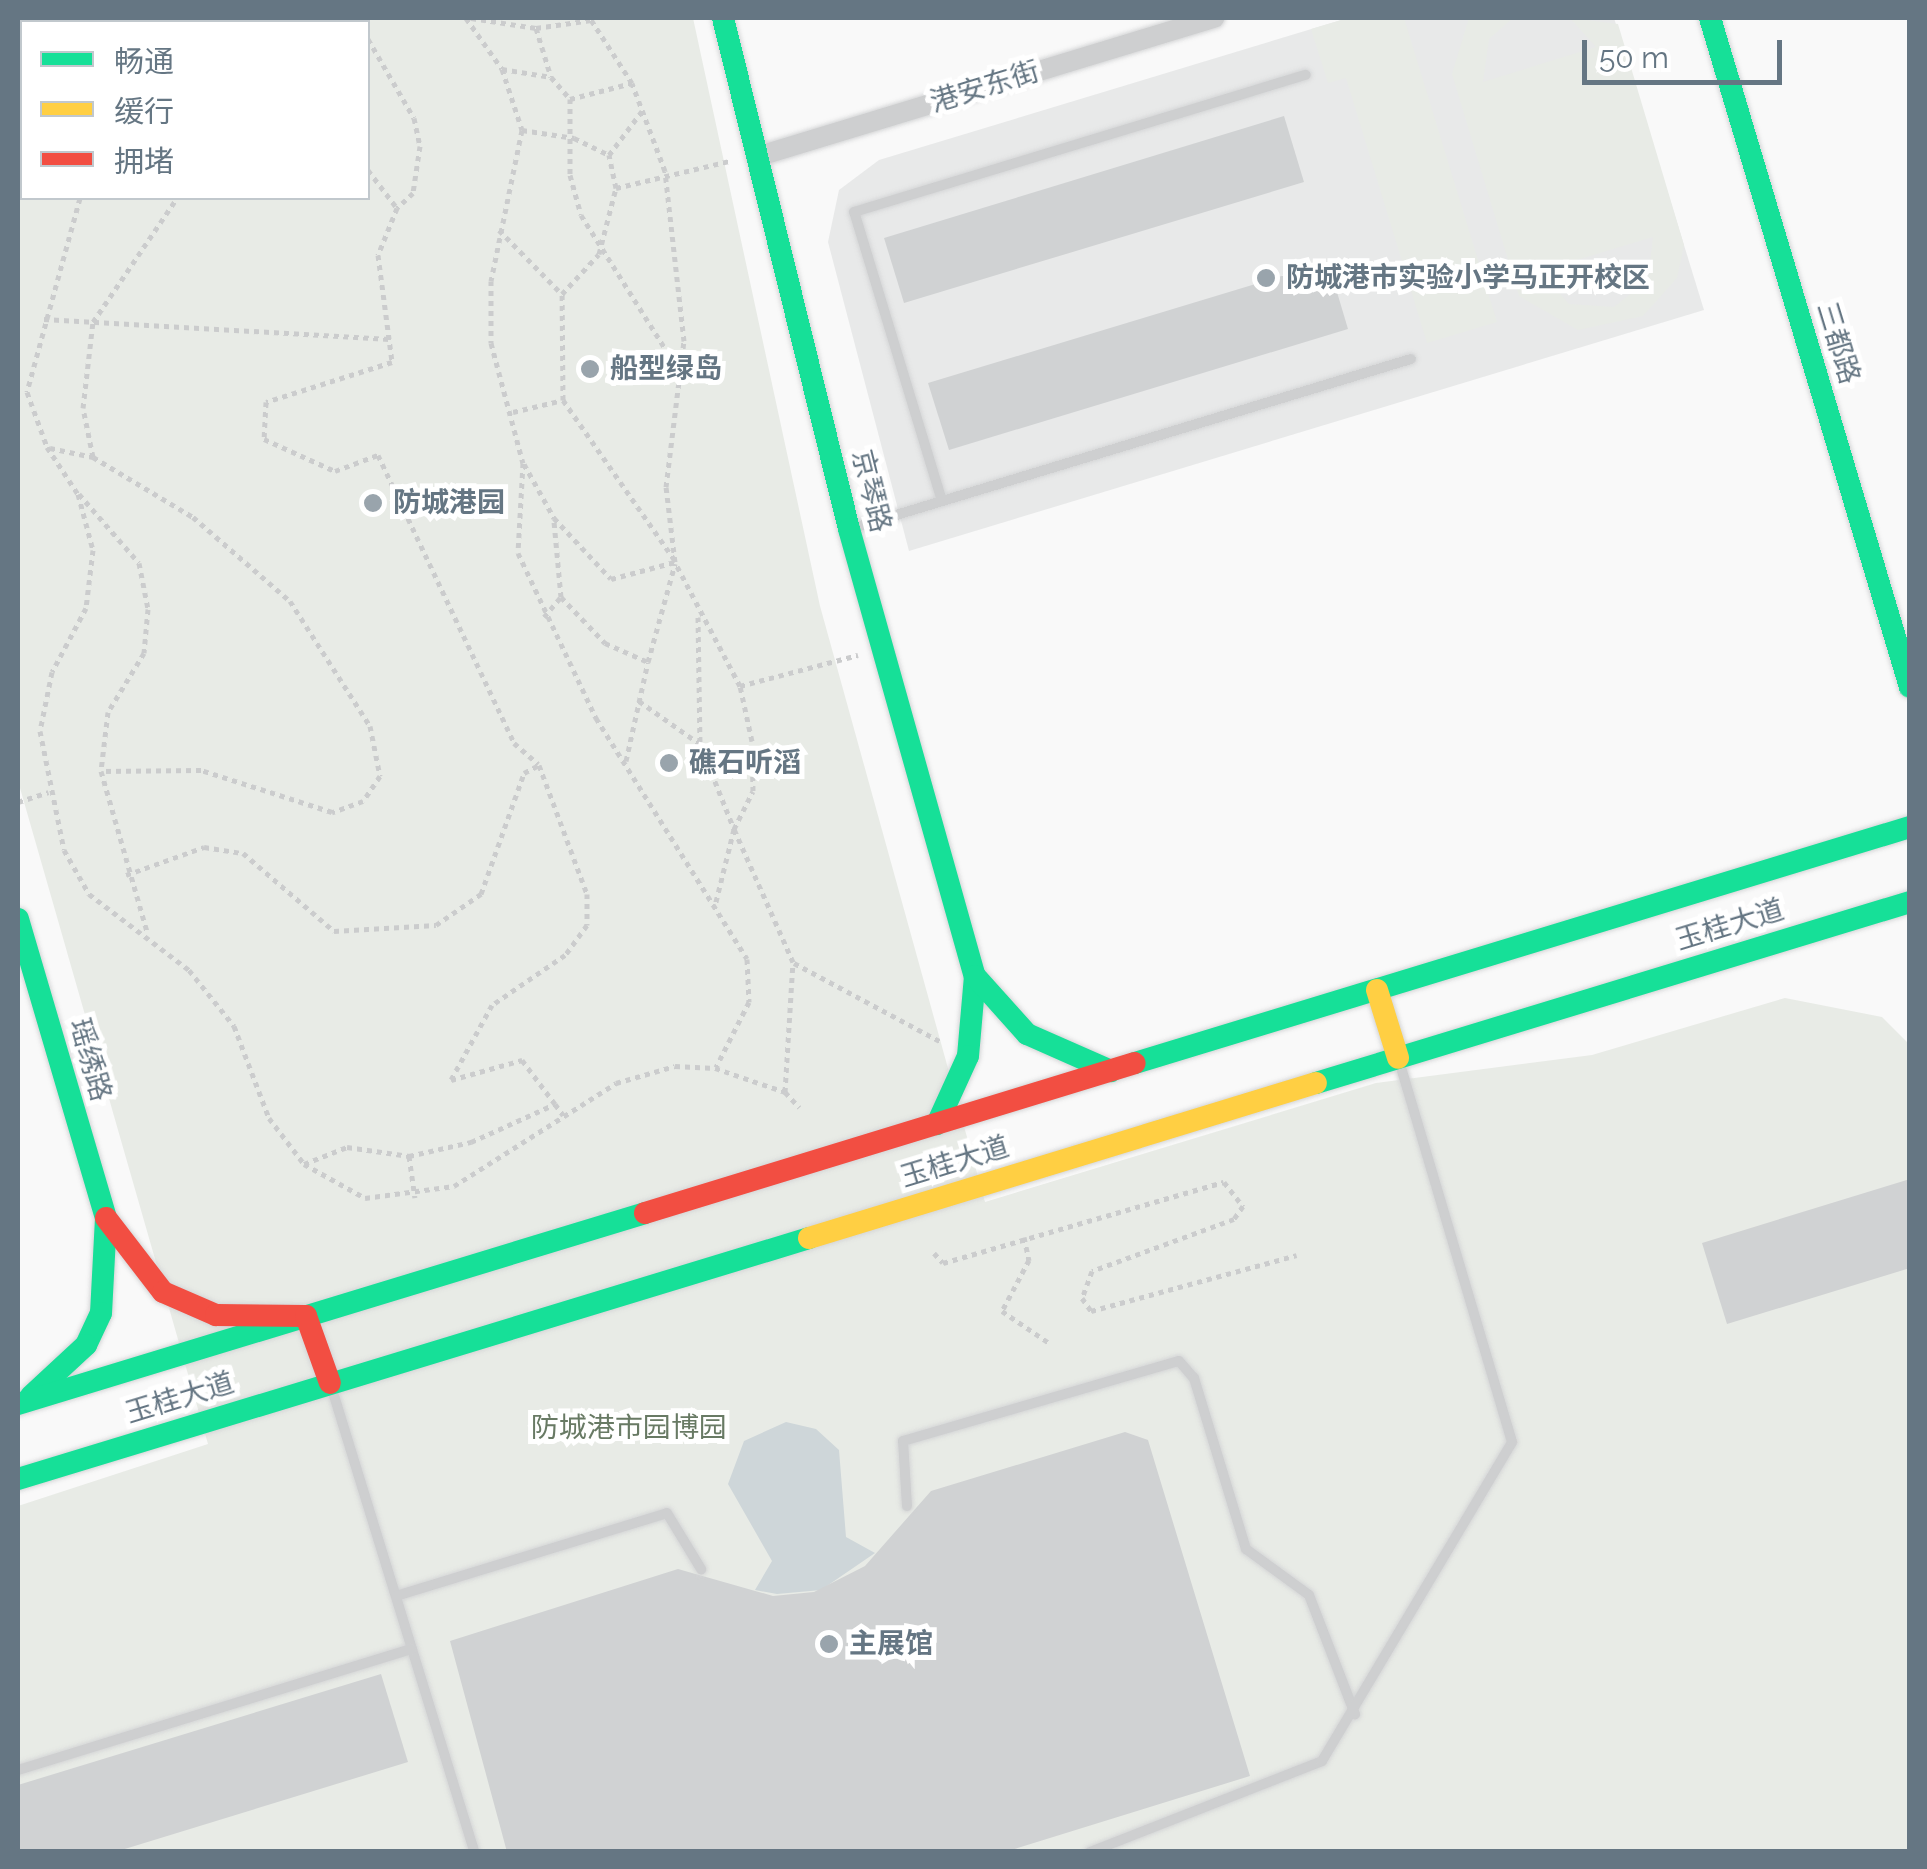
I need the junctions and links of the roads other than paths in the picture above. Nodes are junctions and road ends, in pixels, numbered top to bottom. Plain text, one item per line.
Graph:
1 (723, 18) edge
2 (1214, 18) edge
3 (1710, 18) edge
4 (1306, 75) dead end
5 (756, 156) junction
6 (1412, 359) dead end
7 (942, 501) junction
8 (849, 529) junction
9 (1910, 687) edge
10 (1910, 827) edge
11 (1910, 902) edge
12 (18, 919) edge
13 (975, 976) junction
14 (1377, 990) junction
15 (1398, 1058) junction
16 (1110, 1070) junction
17 (937, 1124) junction
18 (106, 1218) junction
19 (306, 1316) junction
20 (330, 1383) junction
21 (20, 1404) edge
22 (18, 1479) edge
23 (908, 1506) dead end
24 (701, 1570) dead end
25 (396, 1596) junction
26 (412, 1649) junction
27 (1355, 1714) junction
28 (18, 1770) edge
29 (474, 1852) edge
30 (1090, 1852) edge

1 - 5 main road, 京琴路
2 - 5 street, 港安东街
3 - 9 main road, 三都路
4 - 7 lane
5 - 8 main road, 京琴路
6 - 7 lane
7 - 8 lane
8 - 13 main road, 京琴路
10 - 14 main road, 玉桂大道
11 - 15 main road, 玉桂大道
12 - 18 main road, 瑶绣路
13 - 16 main road
13 - 17 main road
14 - 15 main road
14 - 16 main road, 玉桂大道
15 - 20 main road, 玉桂大道
15 - 27 lane
16 - 17 main road, 玉桂大道
17 - 19 main road, 玉桂大道
18 - 19 main road
18 - 21 main road
19 - 20 main road
19 - 21 main road, 玉桂大道
20 - 22 main road, 玉桂大道
20 - 25 lane
23 - 27 lane
24 - 25 lane
25 - 26 lane
26 - 28 lane
26 - 29 lane
27 - 30 lane

